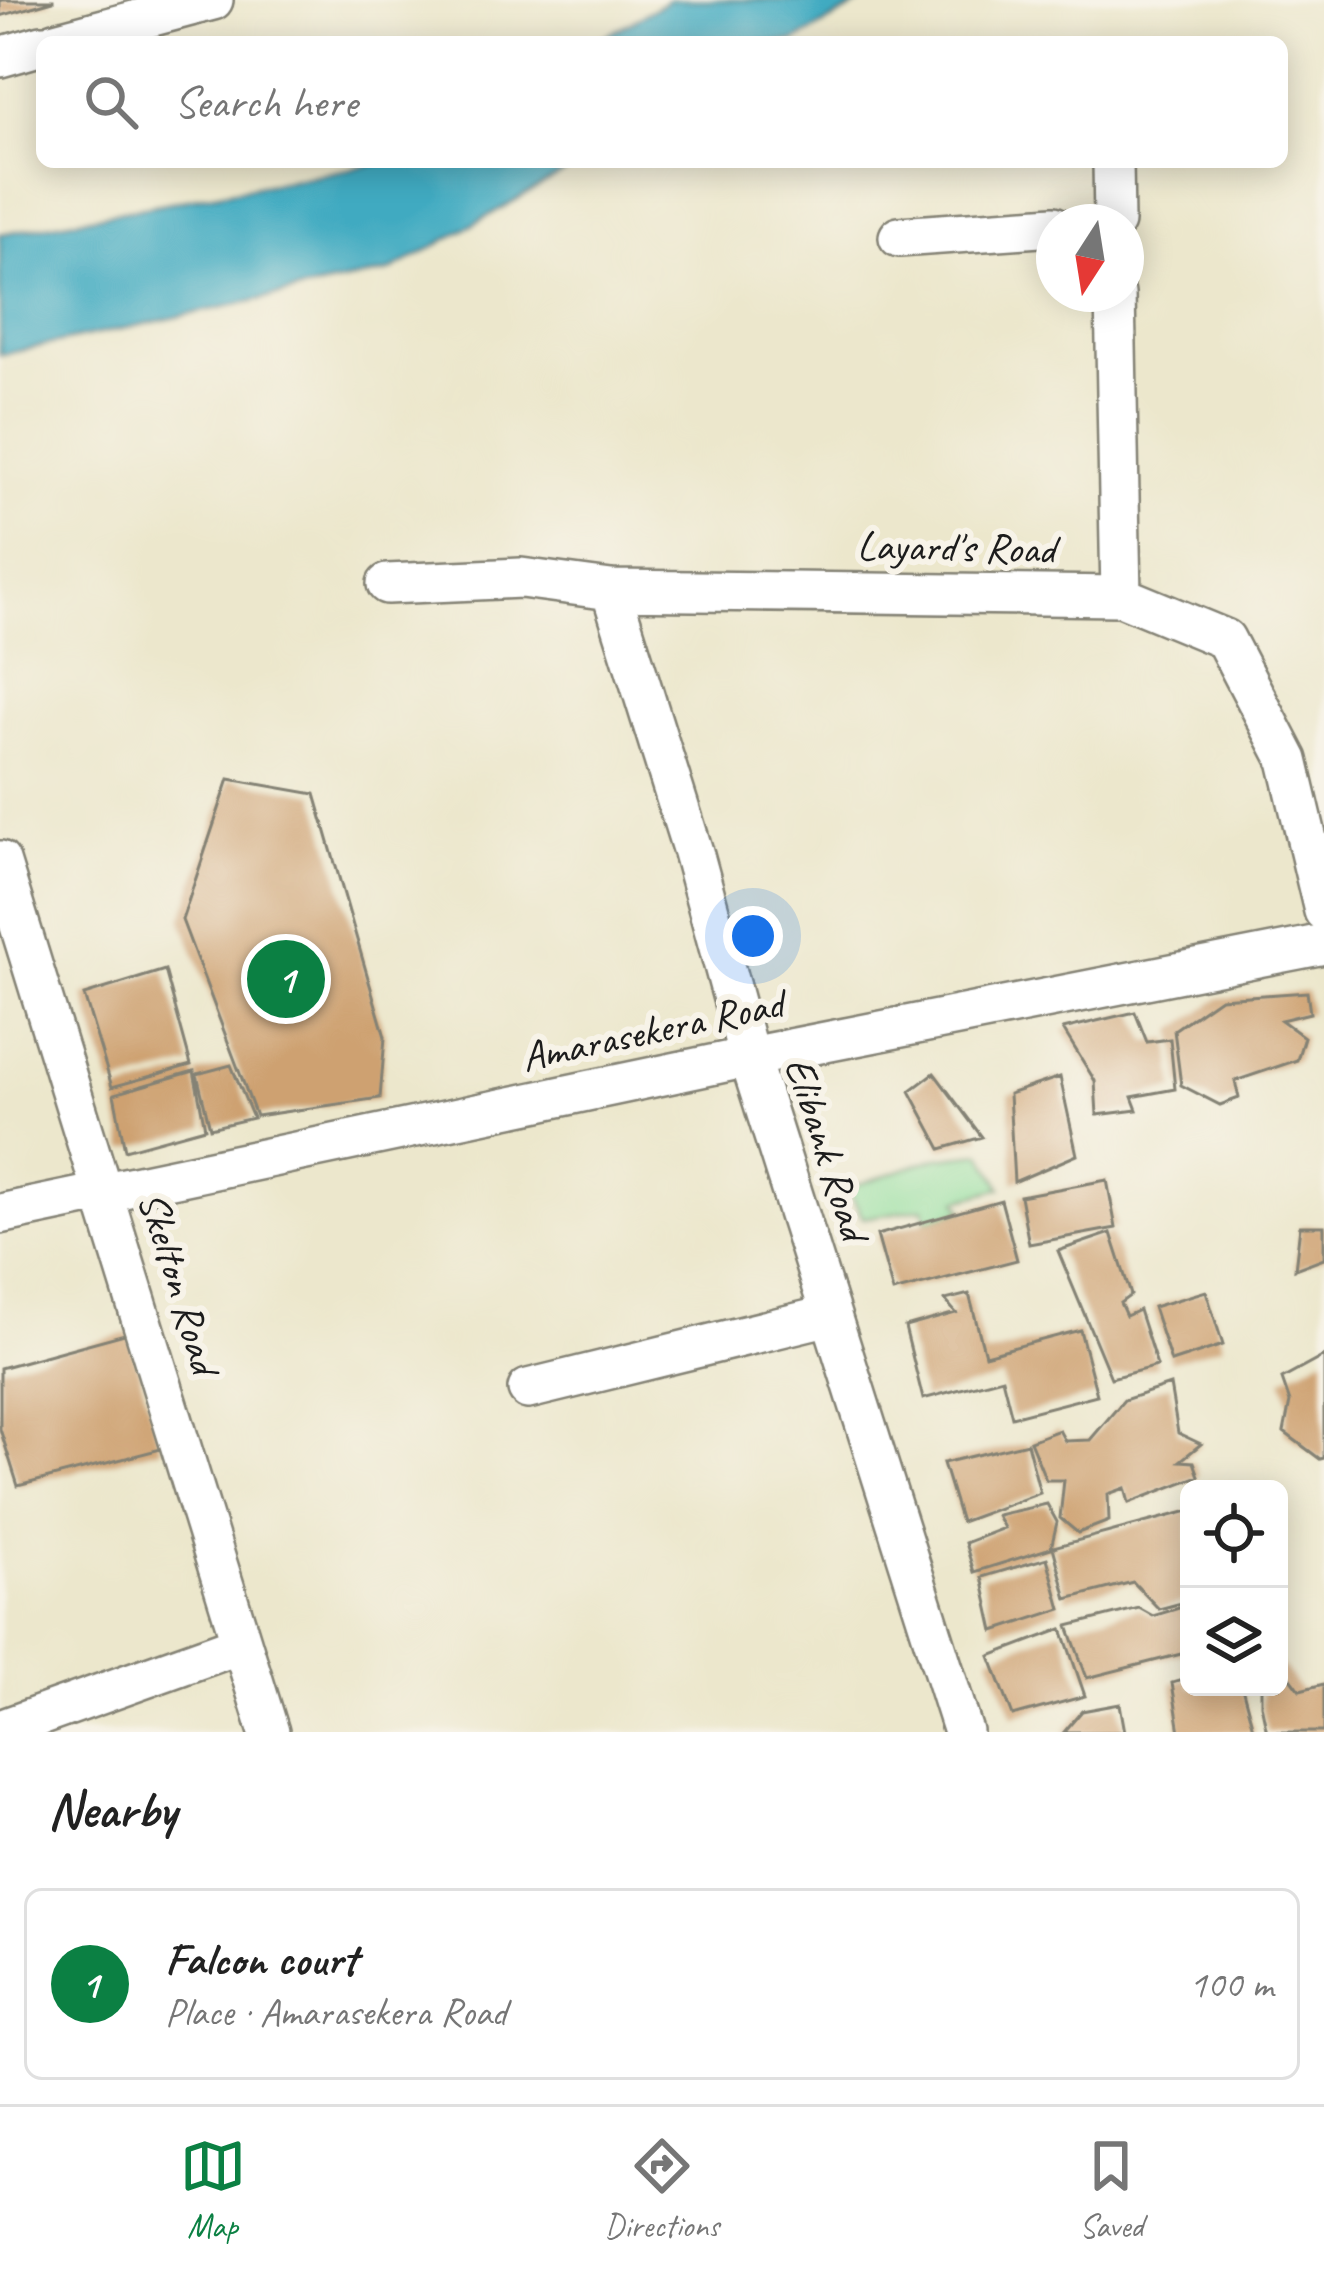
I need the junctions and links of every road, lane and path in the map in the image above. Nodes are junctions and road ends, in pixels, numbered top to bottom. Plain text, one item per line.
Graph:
1 (213, 0) edge
2 (78, 36) edge
3 (36, 48) edge
4 (0, 57) edge
5 (1113, 168) edge
6 (1112, 204) edge
7 (1036, 227) edge
8 (899, 237) dead end
9 (1115, 312) edge
10 (387, 584) dead end
11 (611, 590) junction
12 (1121, 596) junction
13 (1306, 760) edge
14 (0, 860) edge
15 (1324, 910) edge
16 (1324, 944) edge
17 (749, 1058) junction
18 (103, 1194) junction
19 (0, 1214) edge
20 (830, 1315) junction
21 (528, 1389) dead end
22 (240, 1644) junction
23 (0, 1730) edge
24 (269, 1732) edge
25 (963, 1732) edge

1 - 2 street
3 - 4 street
5 - 6 street
7 - 8 street
9 - 12 street
10 - 11 street, Layard's Road
11 - 12 street, Layard's Road
11 - 17 street, Elibank Road
12 - 13 street, Layard's Road
13 - 15 street, Layard's Road
14 - 18 street, Skelton Road
16 - 17 street, Amarasekera Road
17 - 18 street, Amarasekera Road
17 - 20 street, Elibank Road
18 - 19 street, Amarasekera Road
18 - 22 street, Skelton Road
20 - 21 street
20 - 25 street, Elibank Road
22 - 23 street
22 - 24 street, Skelton Road

